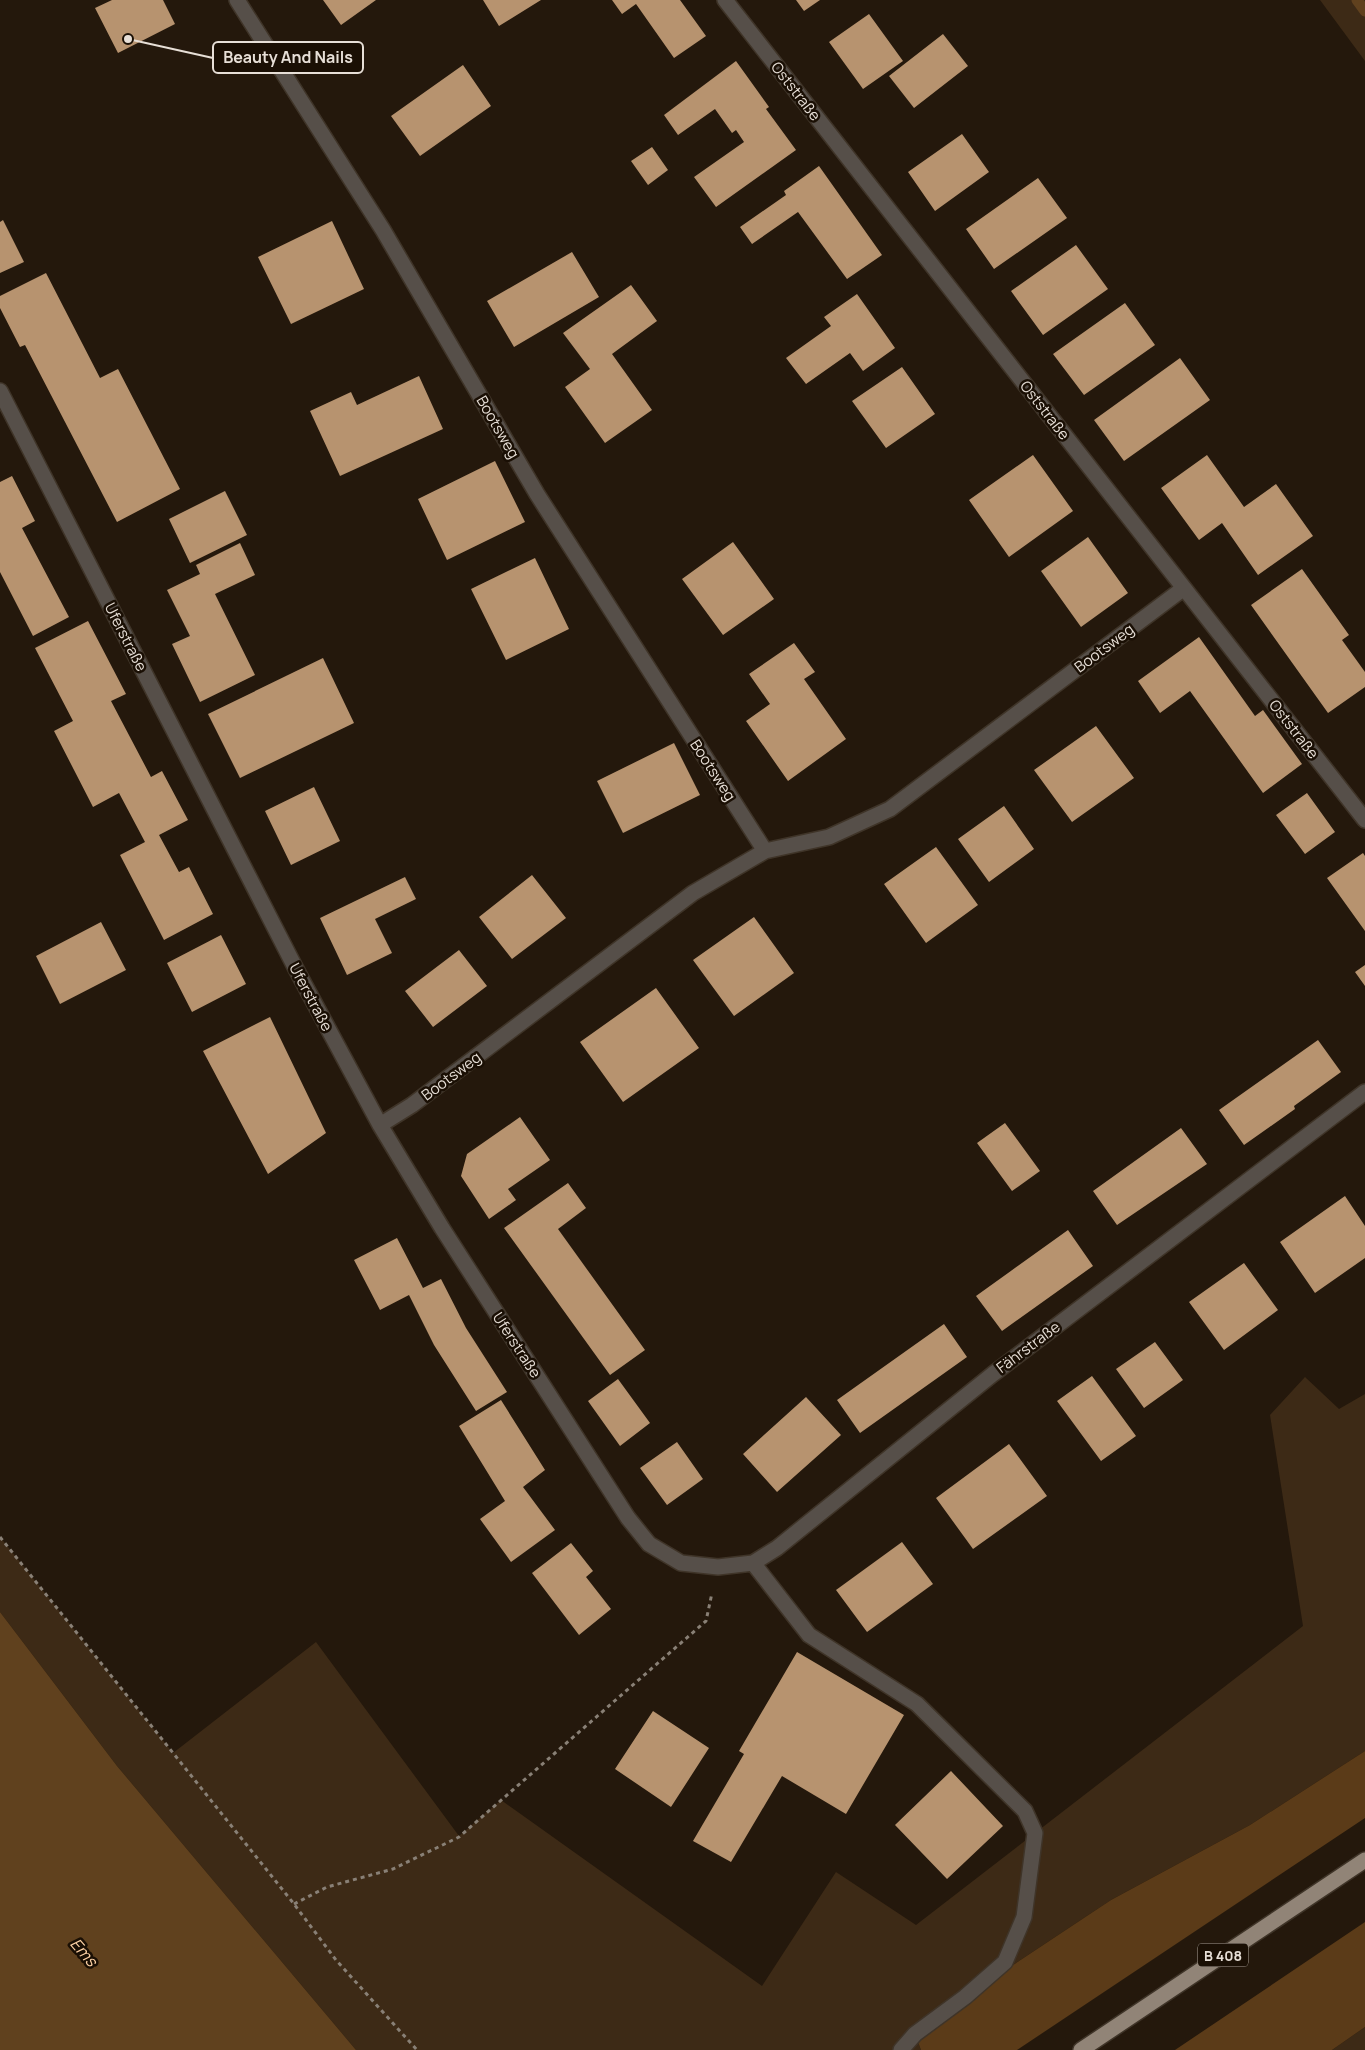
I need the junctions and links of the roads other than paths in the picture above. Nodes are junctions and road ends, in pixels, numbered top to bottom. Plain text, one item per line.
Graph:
1 (237, 0) edge
2 (725, 0) edge
3 (0, 391) edge
4 (1184, 588) junction
5 (1365, 820) edge
6 (765, 850) junction
7 (1365, 1092) edge
8 (380, 1125) junction
9 (681, 1563) joint
10 (753, 1563) junction
11 (1365, 1860) edge
12 (902, 2050) edge
13 (1081, 2050) edge

1 - 6 street, Bootsweg
2 - 4 street, Oststraße
3 - 8 street, Uferstraße
4 - 5 street, Oststraße
4 - 6 street, Bootsweg
6 - 8 street, Bootsweg
7 - 10 street, Fährstraße
8 - 9 street, Uferstraße
9 - 10 street, Fährstraße
10 - 12 street
11 - 13 main road, B 408

